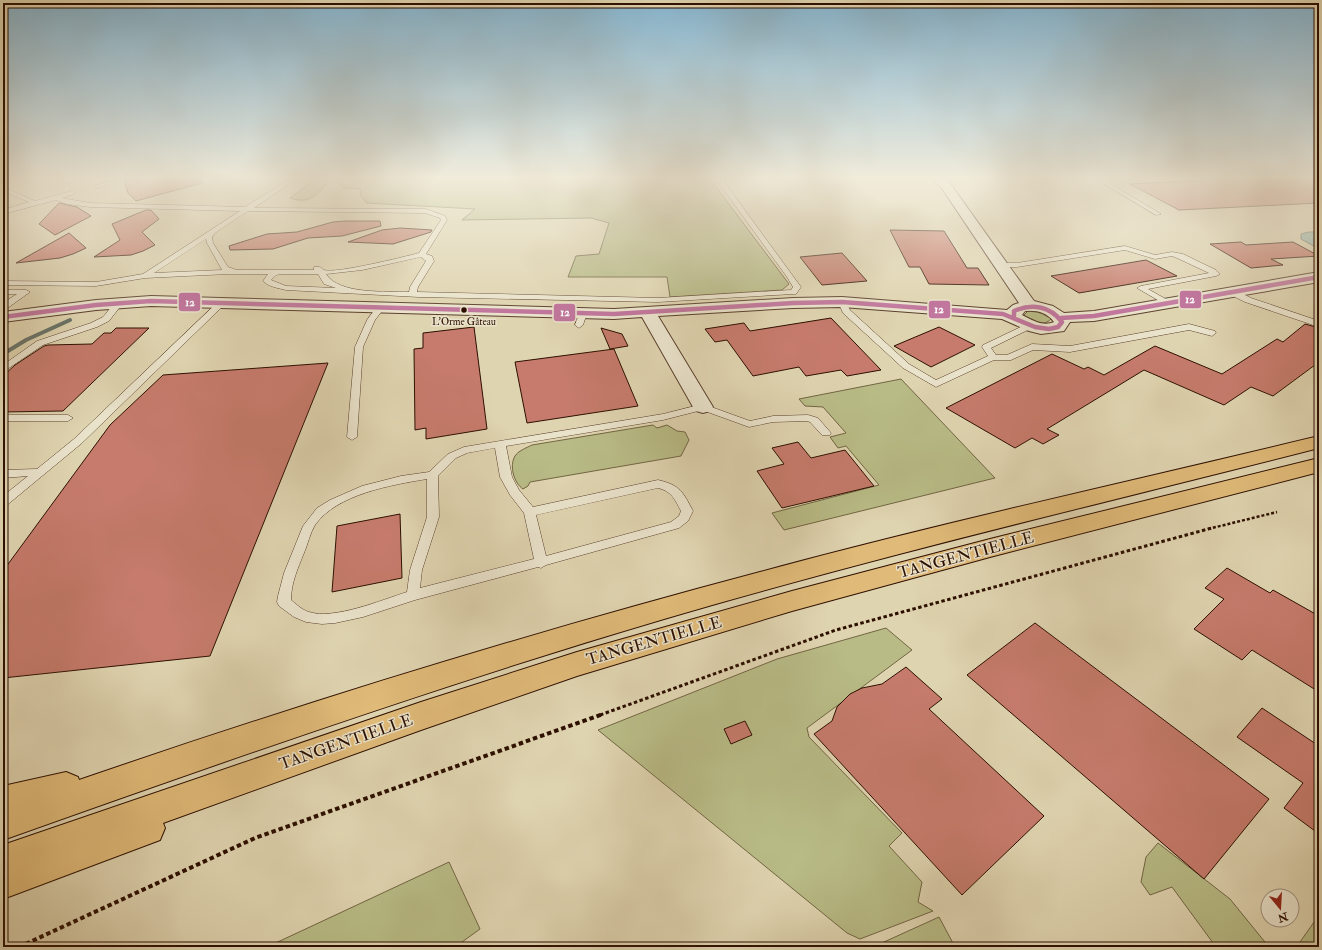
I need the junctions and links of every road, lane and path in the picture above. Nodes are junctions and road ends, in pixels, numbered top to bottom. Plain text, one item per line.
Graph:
1 (224, 223) edge
2 (442, 223) edge
3 (752, 223) edge
4 (972, 223) edge
5 (212, 231) junction
6 (422, 255) junction
7 (1000, 264) junction
8 (238, 272) junction
9 (277, 272) junction
10 (321, 272) junction
11 (145, 276) junction
12 (1319, 277) edge
13 (3, 283) edge
14 (3, 292) edge
15 (352, 292) junction
16 (1232, 292) junction
17 (422, 295) junction
18 (223, 302) junction
19 (842, 302) junction
20 (119, 303) junction
21 (1168, 304) junction
22 (3, 305) edge
23 (1030, 306) junction
24 (381, 307) junction
25 (648, 313) junction
26 (1014, 316) junction
27 (3, 317) edge
28 (1061, 318) junction
29 (1319, 324) edge
30 (1029, 326) junction
31 (1212, 332) dead end
32 (993, 357) junction
33 (3, 369) edge
34 (703, 407) junction
35 (3, 418) edge
36 (68, 418) dead end
37 (826, 433) dead end
38 (352, 437) dead end
39 (1319, 442) edge
40 (500, 444) junction
41 (1319, 465) edge
42 (39, 472) junction
43 (3, 474) edge
44 (432, 475) junction
45 (3, 502) edge
46 (530, 512) junction
47 (1277, 512) dead end
48 (541, 563) junction
49 (413, 596) junction
50 (421, 716) junction
51 (161, 767) junction
52 (3, 803) edge
53 (3, 823) edge
54 (3, 862) edge
55 (3, 881) edge
56 (19, 947) edge

1 - 5 lane
2 - 6 lane
3 - 17 lane
4 - 7 street
5 - 8 lane
5 - 11 lane
6 - 10 lane
6 - 17 lane
7 - 21 lane
7 - 23 street
8 - 9 lane
8 - 11 lane
9 - 10 lane
9 - 15 lane
10 - 15 lane
11 - 13 lane
12 - 16 street
14 - 22 lane
15 - 17 lane
16 - 21 street
16 - 29 lane
18 - 20 street
18 - 24 street
18 - 42 lane
19 - 25 street
19 - 26 street
19 - 32 lane
20 - 27 street
20 - 33 lane
21 - 28 street
23 - 26 street
23 - 28 street
24 - 25 street
24 - 38 lane
25 - 34 street
26 - 30 street
28 - 30 street
30 - 32 lane
31 - 32 lane
34 - 37 lane
34 - 40 lane
35 - 36 lane
39 - 51 highway, TANGENTIELLE
40 - 44 lane
40 - 46 lane
41 - 50 highway, TANGENTIELLE
42 - 43 lane
42 - 45 lane
44 - 49 lane
44 - 49 lane
46 - 48 lane
46 - 48 lane
47 - 56 path
48 - 49 lane
50 - 54 highway, TANGENTIELLE
50 - 55 highway
51 - 52 highway
51 - 53 highway, TANGENTIELLE

